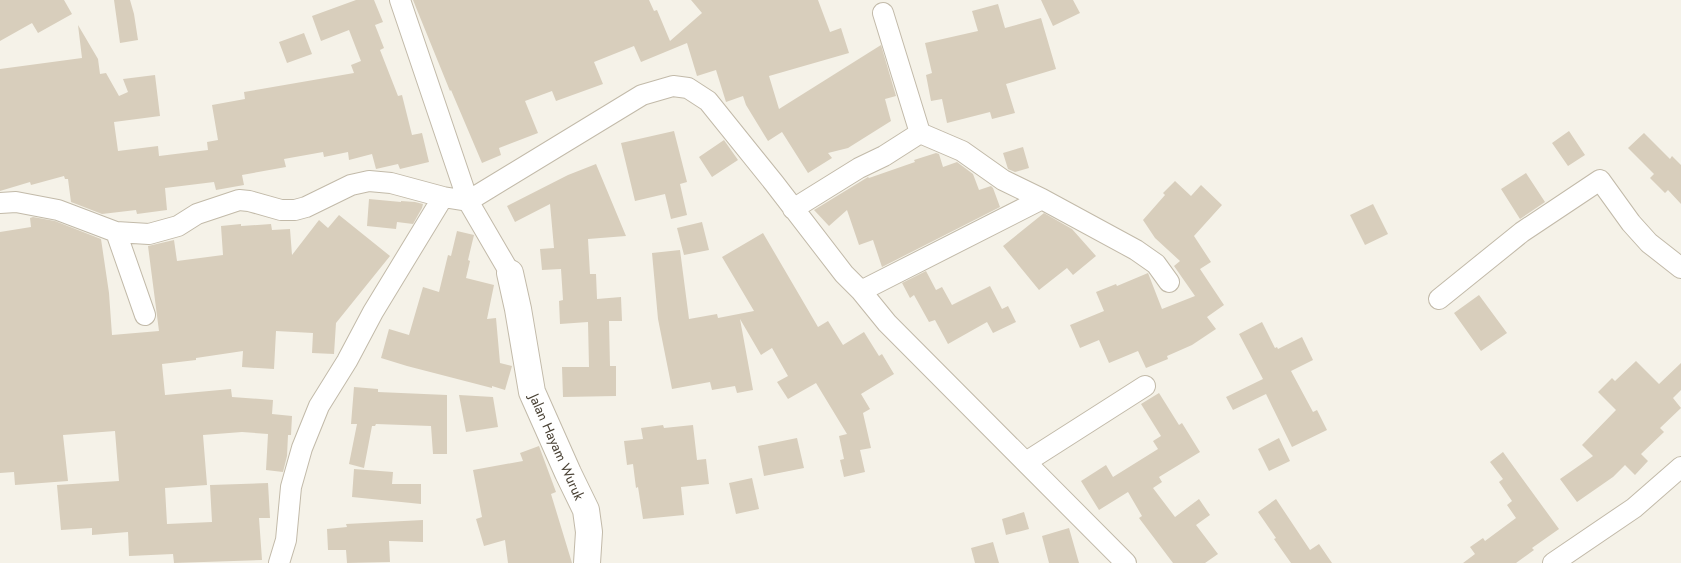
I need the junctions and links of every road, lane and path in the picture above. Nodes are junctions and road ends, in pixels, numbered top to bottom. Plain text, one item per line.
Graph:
1 (400, 0) edge
2 (883, 13) dead end
3 (920, 134) junction
4 (443, 197) junction
5 (1042, 199) junction
6 (468, 200) junction
7 (0, 204) edge
8 (793, 209) junction
9 (116, 232) junction
10 (1681, 268) edge
11 (510, 273) joint
12 (1169, 282) dead end
13 (861, 292) junction
14 (1439, 298) dead end
15 (146, 315) dead end
16 (1145, 386) dead end
17 (1026, 462) junction
18 (1681, 467) edge
19 (279, 563) edge
20 (587, 563) edge
21 (1126, 563) edge
22 (1553, 563) edge

1 - 6 street
2 - 3 street
3 - 5 street
3 - 8 street
4 - 6 street
4 - 9 street
4 - 19 street
5 - 12 street
5 - 13 street
6 - 8 street
6 - 11 street
7 - 9 street
8 - 13 street
9 - 15 street
10 - 14 street
11 - 20 street, Jalan Hayam Wuruk
13 - 17 street
16 - 17 street
17 - 21 street
18 - 22 street

